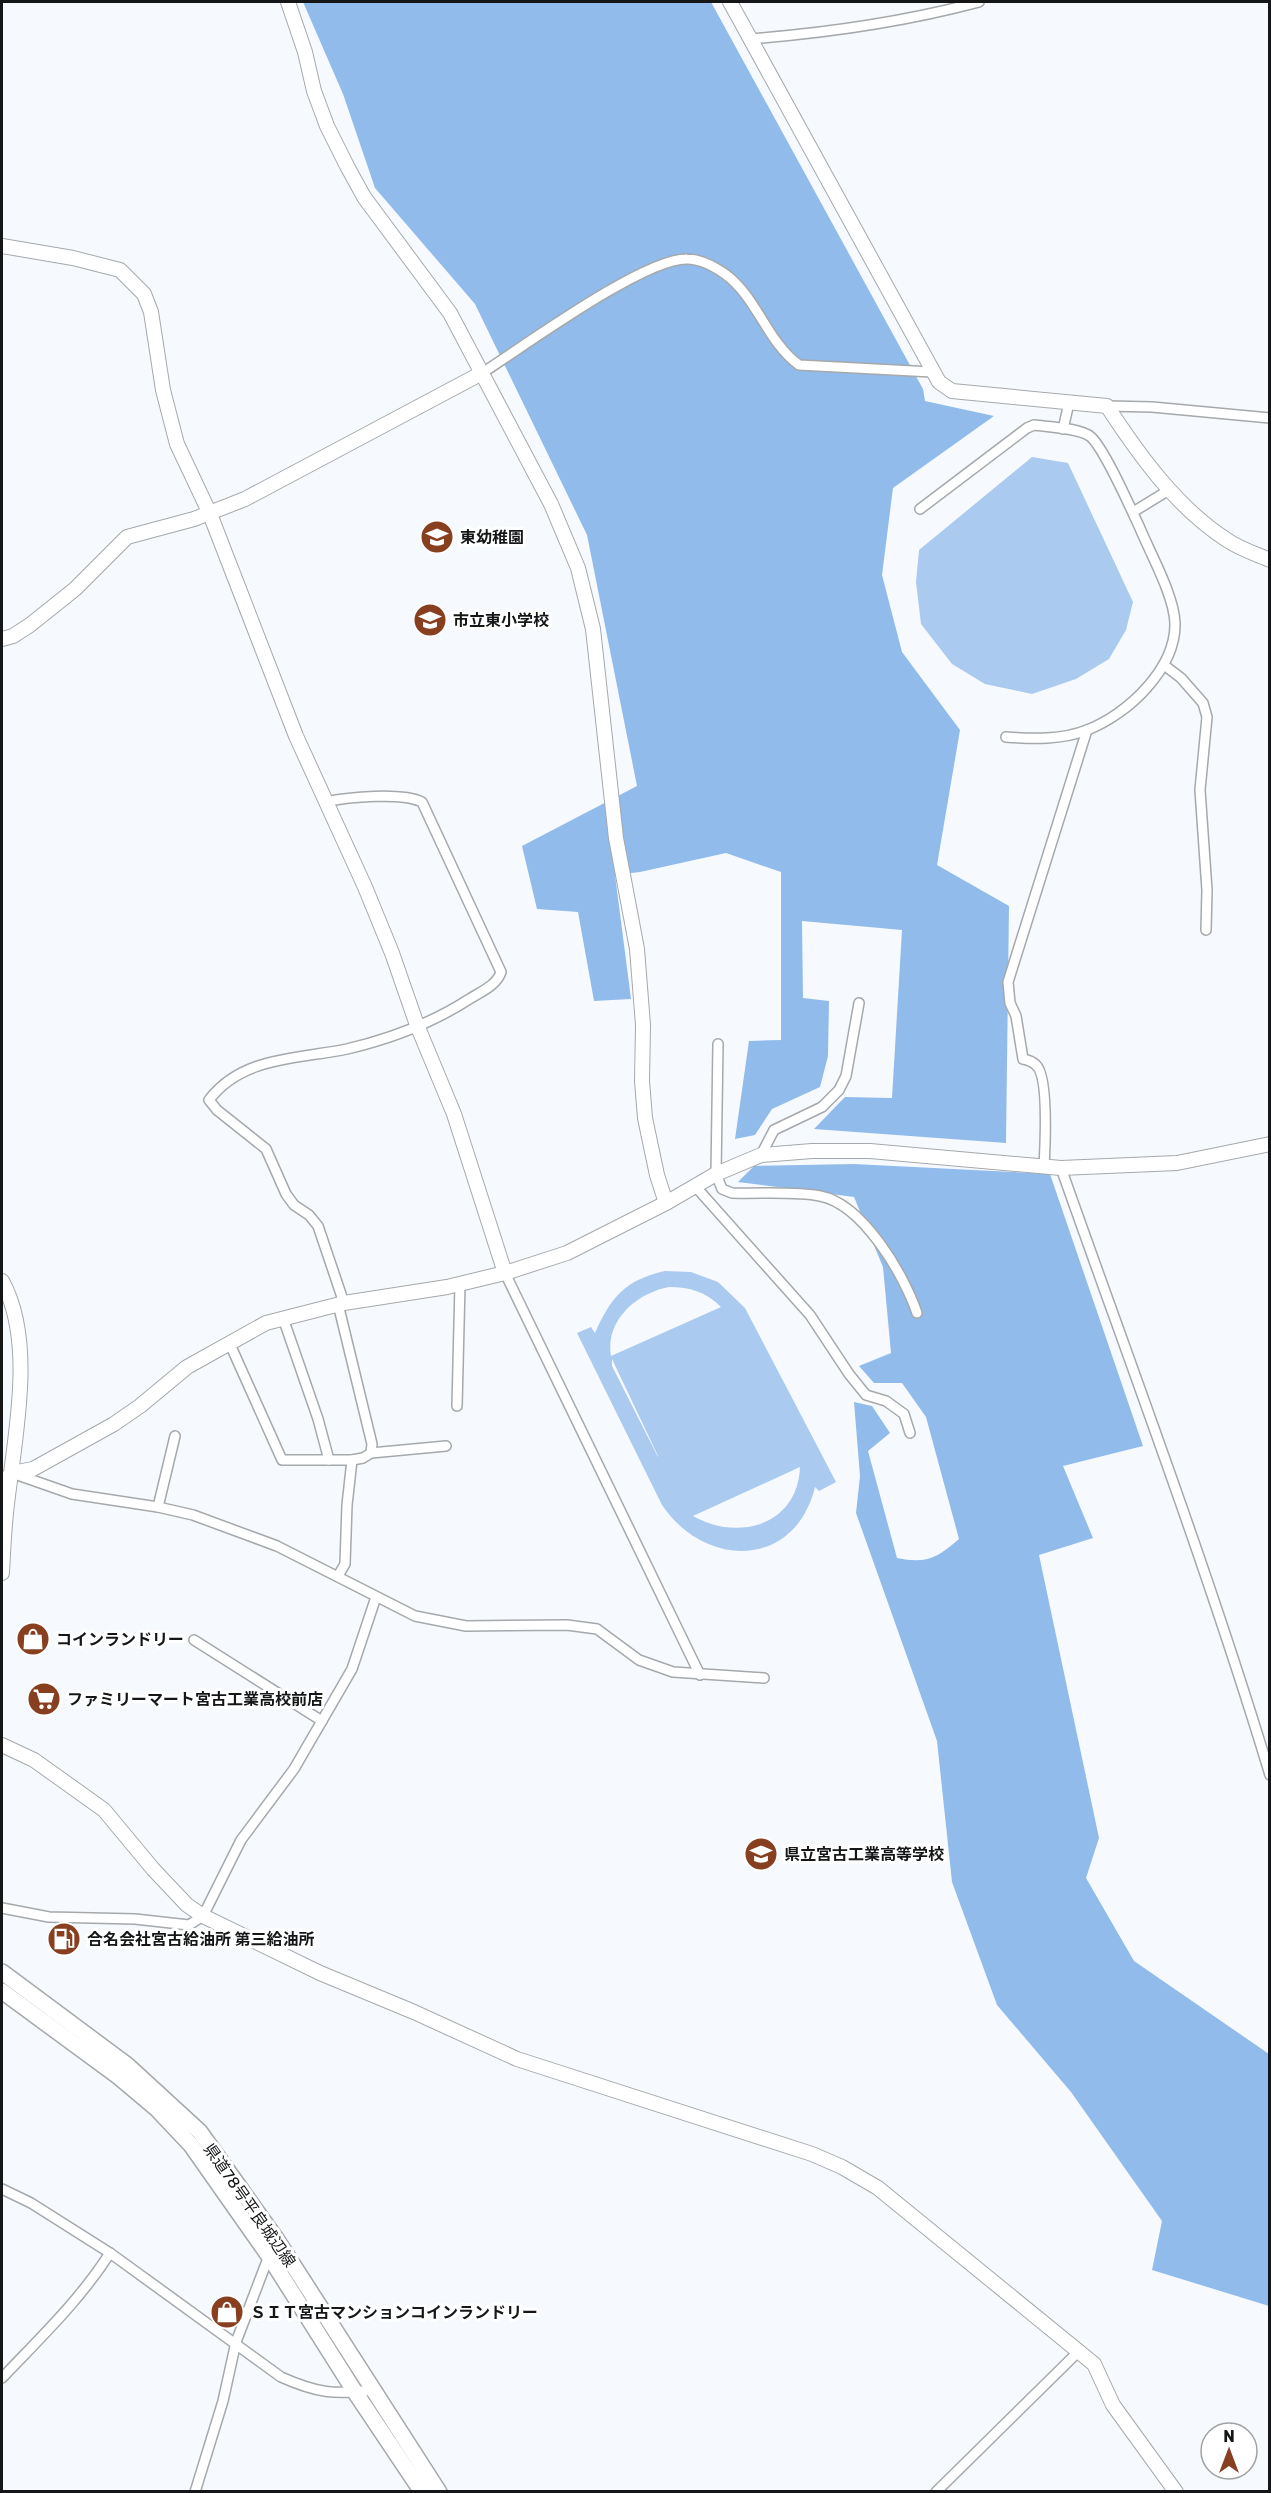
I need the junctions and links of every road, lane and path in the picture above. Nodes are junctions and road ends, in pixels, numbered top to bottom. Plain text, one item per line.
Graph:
1 (288, 2) edge
2 (730, 2) edge
3 (979, 2) edge
4 (749, 39) junction
5 (2, 246) edge
6 (932, 372) junction
7 (482, 373) junction
8 (1069, 403) junction
9 (1107, 406) junction
10 (1269, 418) edge
11 (1063, 429) junction
12 (1169, 490) junction
13 (920, 510) dead end
14 (1133, 512) junction
15 (210, 514) junction
16 (1269, 560) edge
17 (2, 639) edge
18 (1164, 665) junction
19 (1087, 730) junction
20 (1006, 737) dead end
21 (325, 802) junction
22 (1206, 930) dead end
23 (859, 1003) dead end
24 (417, 1025) junction
25 (718, 1044) dead end
26 (1269, 1144) edge
27 (761, 1155) junction
28 (1044, 1167) junction
29 (1060, 1168) junction
30 (716, 1174) junction
31 (695, 1186) junction
32 (666, 1203) junction
33 (505, 1273) junction
34 (2, 1281) edge
35 (460, 1284) junction
36 (341, 1304) junction
37 (917, 1313) dead end
38 (283, 1318) junction
39 (229, 1342) junction
40 (457, 1406) dead end
41 (910, 1433) dead end
42 (175, 1436) dead end
43 (446, 1446) dead end
44 (371, 1453) junction
45 (329, 1460) junction
46 (352, 1460) junction
47 (7, 1475) edge
48 (158, 1507) junction
49 (2, 1573) edge
50 (338, 1576) junction
51 (376, 1597) junction
52 (194, 1640) dead end
53 (700, 1675) junction
54 (764, 1678) dead end
55 (322, 1721) junction
56 (2, 1745) edge
57 (1269, 1774) edge
58 (2, 1908) edge
59 (203, 1916) junction
60 (2, 1972) edge
61 (2, 1991) edge
62 (2, 2189) edge
63 (277, 2240) junction
64 (110, 2253) junction
65 (269, 2256) junction
66 (236, 2342) junction
67 (1078, 2352) junction
68 (2, 2378) edge
69 (373, 2390) junction
70 (355, 2392) junction
71 (195, 2492) edge
72 (422, 2492) edge
73 (439, 2492) edge
74 (936, 2492) edge
75 (1176, 2492) edge

1 - 7 street
2 - 4 street
3 - 4 street
4 - 6 street
5 - 15 street
6 - 7 street
6 - 8 street
7 - 15 street
7 - 32 street
8 - 9 street
8 - 11 street
9 - 10 street
9 - 12 street
11 - 13 street
11 - 14 street
12 - 14 street
12 - 16 street
14 - 18 street
15 - 17 street
15 - 21 street
18 - 19 street
18 - 22 street
19 - 20 street
19 - 28 street
21 - 24 street
21 - 24 street
23 - 27 street
24 - 33 street
24 - 36 street
25 - 30 street
26 - 29 street
27 - 28 street
27 - 30 street
28 - 29 street
29 - 57 street
30 - 31 street
30 - 37 street
31 - 32 street
31 - 41 street
32 - 33 street
33 - 35 street
33 - 53 street
34 - 47 street
35 - 36 street
35 - 40 street
36 - 38 street
36 - 44 street
38 - 39 street
38 - 45 street
39 - 45 street
39 - 47 street
42 - 48 street
43 - 44 street
44 - 46 street
45 - 46 street
46 - 50 street
47 - 48 street
47 - 49 street
48 - 50 street
50 - 51 street
51 - 53 street
51 - 55 street
52 - 55 street
53 - 54 street
55 - 59 street
56 - 59 street
58 - 59 street
59 - 67 street
60 - 63 main road, 県道78号平良城辺線
61 - 65 main road, 県道78号平良城辺線
62 - 64 street
63 - 65 street
63 - 69 main road, 県道78号平良城辺線
64 - 66 street
64 - 68 street
65 - 66 street
65 - 70 main road, 県道78号平良城辺線
66 - 70 street
66 - 71 street
67 - 74 street
67 - 75 street
69 - 70 street
69 - 73 main road, 県道78号平良城辺線
70 - 72 main road, 県道78号平良城辺線

